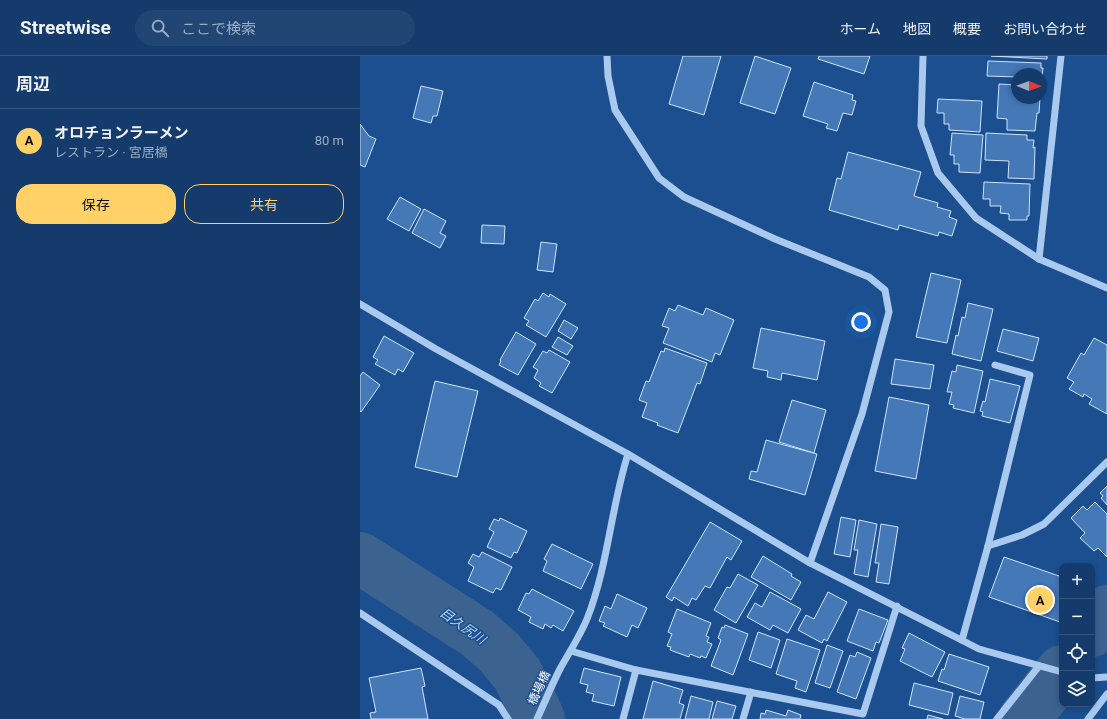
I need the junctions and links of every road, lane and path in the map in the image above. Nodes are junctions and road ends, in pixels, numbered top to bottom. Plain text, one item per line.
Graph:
1 (607, 56) edge
2 (924, 56) edge
3 (1061, 56) edge
4 (1039, 259) junction
5 (1107, 288) edge
6 (360, 304) edge
7 (995, 365) dead end
8 (628, 454) junction
9 (1107, 462) edge
10 (988, 546) junction
11 (810, 563) junction
12 (897, 606) junction
13 (360, 613) edge
14 (962, 640) junction
15 (571, 651) junction
16 (1042, 667) junction
17 (636, 670) junction
18 (1059, 671) edge
19 (1107, 677) edge
20 (1095, 678) edge
21 (751, 692) junction
22 (1107, 694) edge
23 (508, 719) edge
24 (537, 719) edge
25 (623, 719) edge
26 (743, 719) edge
27 (997, 719) edge
28 (1088, 719) edge

1 - 11 street
2 - 4 street
3 - 4 street
4 - 5 street
6 - 8 street
7 - 10 street
8 - 11 street
8 - 15 street, 橋場橋
9 - 10 street
10 - 14 street
11 - 12 street
12 - 14 street
12 - 21 street
13 - 23 street
14 - 16 street
15 - 17 street
15 - 24 street, 橋場橋
16 - 18 street
16 - 27 street
17 - 21 street
17 - 25 street
19 - 20 street
21 - 26 street
22 - 28 street

